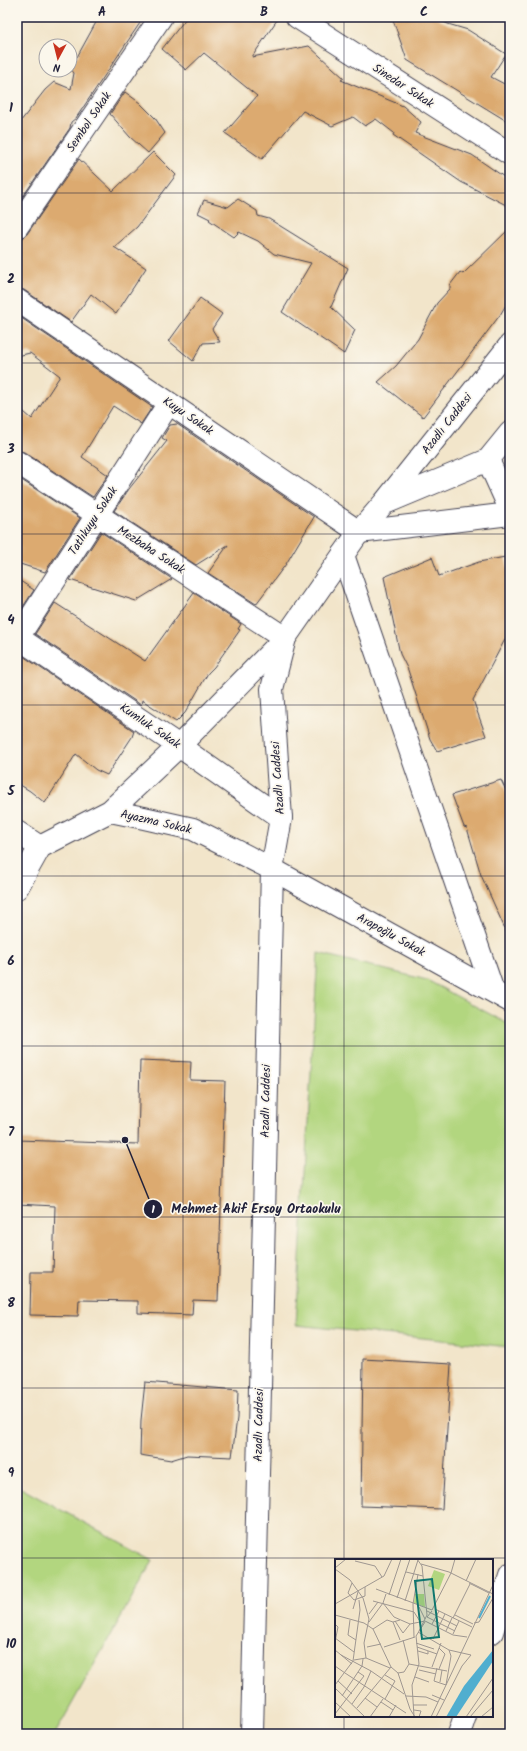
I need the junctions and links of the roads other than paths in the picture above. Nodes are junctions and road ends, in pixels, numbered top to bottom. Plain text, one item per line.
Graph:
1 (161, 17) edge
2 (297, 17) edge
3 (510, 154) edge
4 (17, 227) edge
5 (17, 300) edge
6 (510, 345) edge
7 (169, 403) junction
8 (510, 433) edge
9 (488, 460) junction
10 (17, 462) edge
11 (384, 503) junction
12 (510, 509) edge
13 (510, 514) edge
14 (97, 515) junction
15 (359, 532) junction
16 (343, 555) junction
17 (17, 638) edge
18 (285, 638) junction
19 (179, 746) junction
20 (110, 811) junction
21 (281, 818) junction
22 (17, 832) edge
23 (40, 846) junction
24 (272, 869) junction
25 (17, 888) edge
26 (501, 996) edge
27 (510, 1575) edge
28 (493, 1629) edge
29 (465, 1717) edge
30 (252, 1734) edge
31 (460, 1734) edge

1 - 4 street, Sembol Sokak
2 - 3 street, Sinedar Sokak
5 - 7 street, Kuyu Sokak
6 - 11 street, Azadlı Caddesi
7 - 14 street, Tatlıkuyu Sokak
7 - 15 street, Kuyu Sokak
8 - 9 street, Azadlı Caddesi
9 - 11 street, Azadlı Caddesi
9 - 12 street
10 - 14 street, Mezbaha Sokak
11 - 15 street, Azadlı Caddesi
13 - 15 street
14 - 17 street, Tatlıkuyu Sokak
14 - 18 street, Mezbaha Sokak
15 - 16 street, Azadlı Caddesi
16 - 18 street, Azadlı Caddesi
16 - 26 street
17 - 19 street, Kumluk Sokak
18 - 19 street
18 - 21 street, Azadlı Caddesi
19 - 20 street
19 - 21 street, Kumluk Sokak
20 - 23 street, Ayazma Sokak
20 - 24 street, Ayazma Sokak
21 - 24 street, Azadlı Caddesi
22 - 23 street
23 - 25 street
24 - 26 street, Arapoğlu Sokak
24 - 30 street, Azadlı Caddesi
27 - 28 street
29 - 31 street

